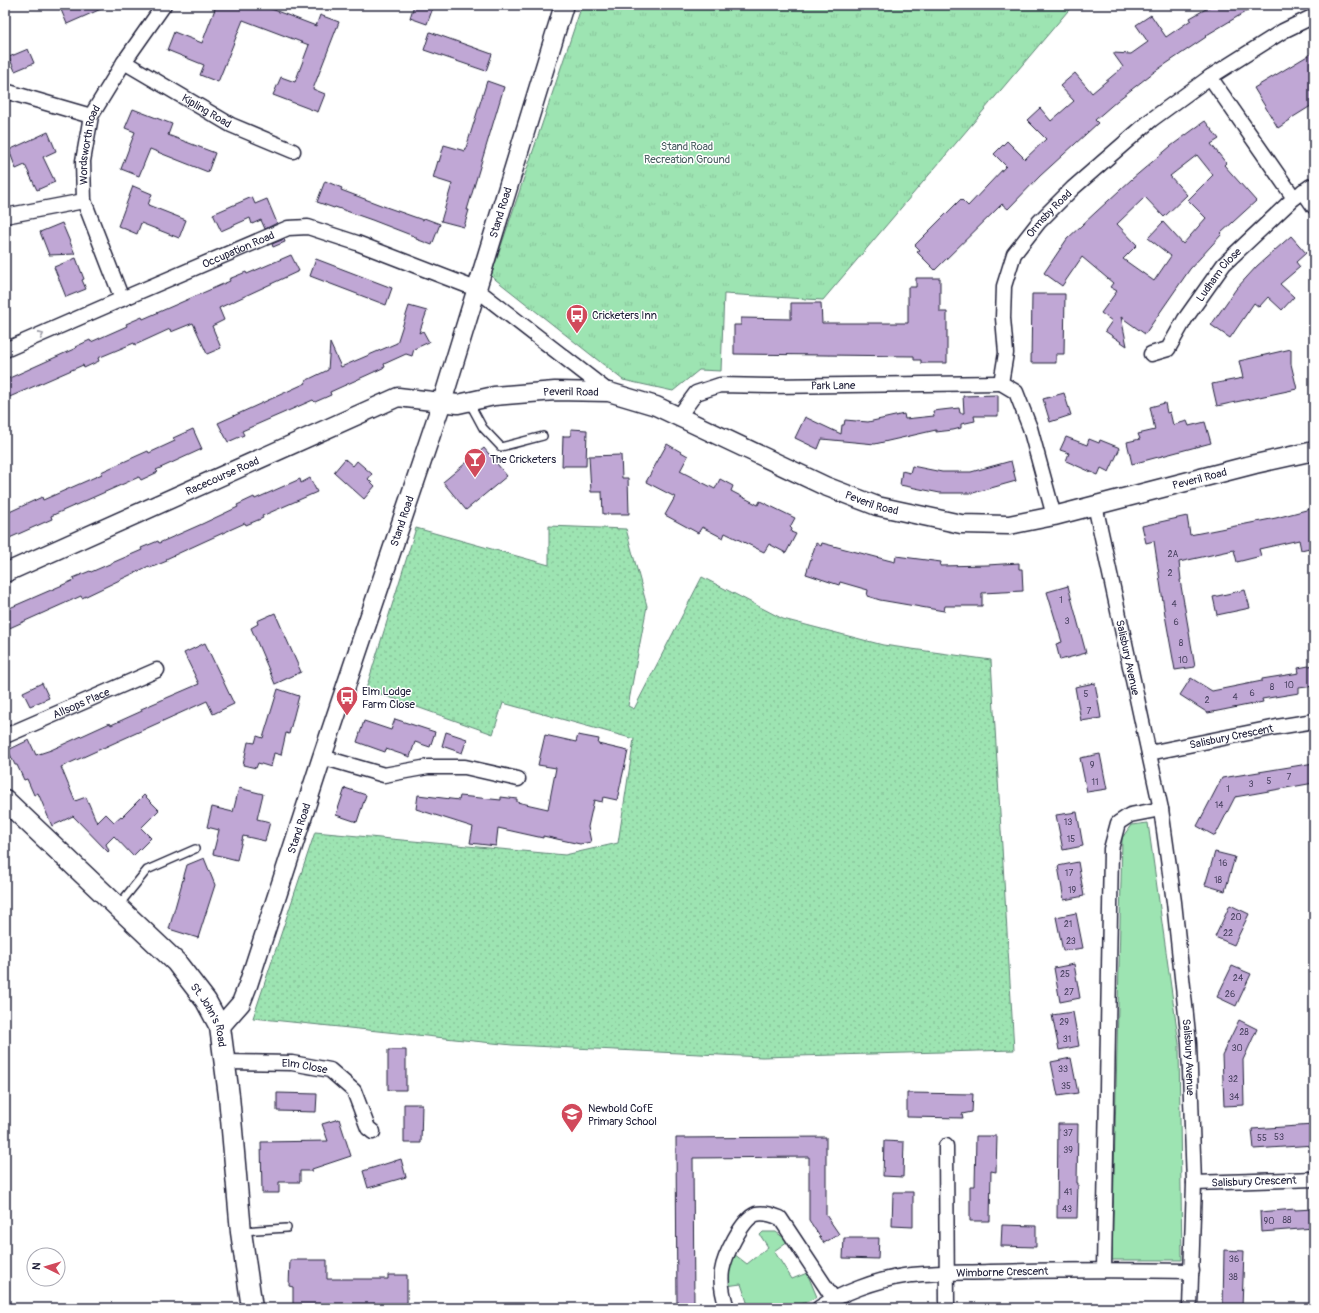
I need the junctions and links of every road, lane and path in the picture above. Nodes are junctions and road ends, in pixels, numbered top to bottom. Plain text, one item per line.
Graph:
1 (164, 5) edge
2 (564, 5) edge
3 (1314, 16) edge
4 (124, 62) junction
5 (1210, 77) junction
6 (5, 91) edge
7 (91, 116) junction
8 (294, 151) dead end
9 (1303, 192) junction
10 (84, 201) junction
11 (1314, 207) edge
12 (5, 216) edge
13 (476, 289) junction
14 (122, 299) junction
15 (5, 350) edge
16 (1151, 354) dead end
17 (1001, 382) junction
18 (609, 392) junction
19 (442, 402) junction
20 (469, 402) junction
21 (679, 416) junction
22 (543, 436) dead end
23 (1314, 451) edge
24 (1095, 506) junction
25 (1054, 516) junction
26 (5, 573) edge
27 (157, 670) dead end
28 (1314, 721) edge
29 (5, 736) edge
30 (1149, 753) junction
31 (322, 757) junction
32 (518, 779) dead end
33 (5, 800) edge
34 (1161, 809) junction
35 (195, 849) dead end
36 (118, 906) junction
37 (220, 1027) junction
38 (225, 1062) junction
39 (373, 1132) dead end
40 (946, 1146) dead end
41 (1314, 1179) edge
42 (1194, 1183) junction
43 (287, 1228) dead end
44 (241, 1232) junction
45 (1104, 1270) junction
46 (1192, 1271) junction
47 (946, 1274) junction
48 (833, 1298) junction
49 (252, 1308) edge
50 (727, 1308) edge
51 (819, 1308) edge
52 (947, 1308) edge
53 (1190, 1308) edge

1 - 4 street, Wordsworth Road
2 - 13 street, Stand Road
3 - 5 street, Ormsby Road
4 - 7 street, Wordsworth Road
4 - 8 street, Kipling Road
5 - 9 street
5 - 17 street, Ormsby Road
6 - 7 street
7 - 10 street, Wordsworth Road
9 - 11 street
9 - 16 street, Ludham Close
10 - 12 street
10 - 14 street, Wordsworth Road
13 - 14 street, Occupation Road
13 - 18 street, Occupation Road
13 - 19 street, Stand Road
15 -> 14 street, Occupation Road
17 - 21 street, Park Lane
17 - 25 street
18 - 20 street, Peveril Road
18 - 21 street, Peveril Road
19 - 20 street, Peveril Road
19 - 26 street, Racecourse Road
19 - 31 street, Stand Road
20 - 22 lane
21 - 25 street, Peveril Road
23 - 24 street, Peveril Road
24 - 25 street, Peveril Road
24 - 30 street, Salisbury Avenue
27 - 29 street, Allsops Place
28 - 30 street, Salisbury Crescent
30 - 34 street, Salisbury Avenue
31 - 32 street
31 - 37 street, Stand Road
33 - 36 main road, St. John's Road
34 - 42 street, Salisbury Avenue
34 - 45 street
35 - 36 lane
36 - 37 main road, St. John's Road
37 - 38 main road, St. John's Road
38 - 39 street, Elm Close
38 - 44 main road, St. John's Road
40 - 47 street
41 - 42 street, Salisbury Crescent
42 - 46 street, Salisbury Avenue
43 - 44 lane
44 - 49 main road, St. John's Road
45 - 46 street, Wimborne Crescent
45 - 47 street, Wimborne Crescent
46 - 53 street, Salisbury Avenue
47 - 48 street, Wimborne Crescent
47 - 52 street
48 - 50 street
48 - 51 street, Wimborne Crescent

